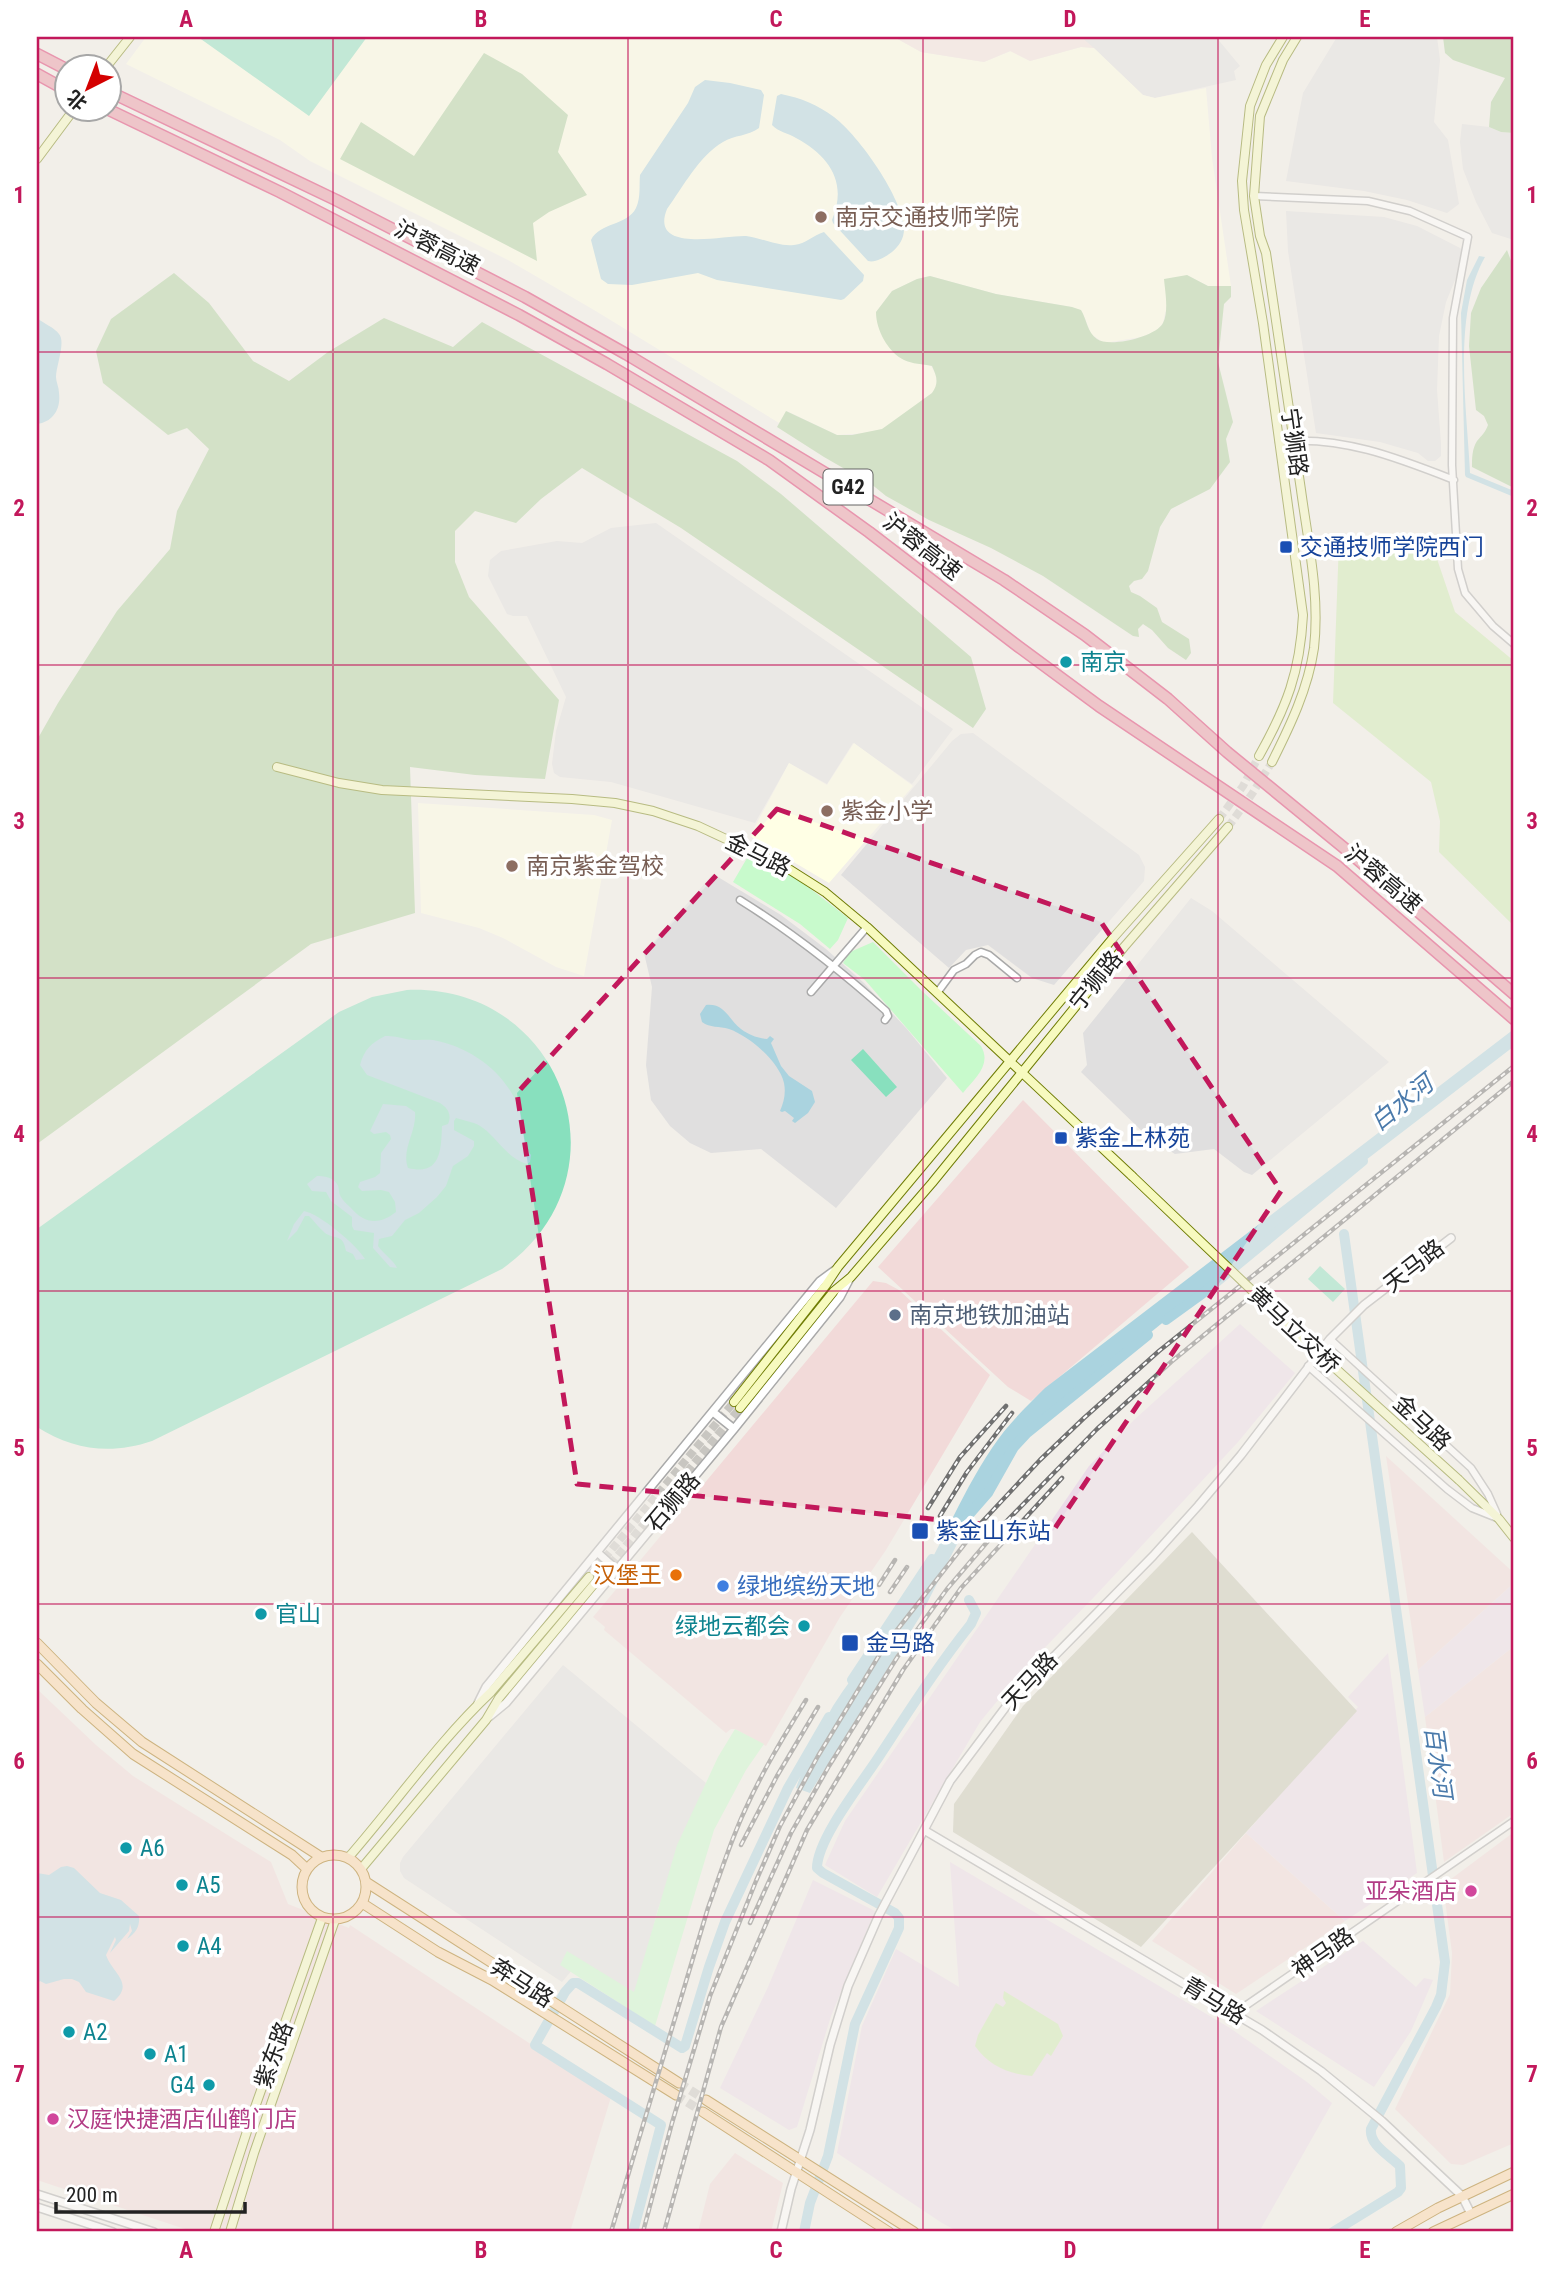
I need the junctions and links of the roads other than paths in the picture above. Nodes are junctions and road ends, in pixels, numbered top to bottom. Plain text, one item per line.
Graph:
1 (130, 37) edge
2 (1283, 37) edge
3 (1297, 37) edge
4 (118, 52) edge
5 (122, 98) edge
6 (122, 116) edge
7 (64, 122) edge
8 (37, 159) edge
9 (1254, 196) junction
10 (1294, 440) junction
11 (1279, 442) junction
12 (1454, 480) junction
13 (1514, 644) edge
14 (1259, 756) tunnel mouth
15 (1272, 762) tunnel mouth
16 (277, 767) dead end
17 (1219, 819) tunnel mouth
18 (1228, 827) tunnel mouth
19 (740, 900) dead end
20 (867, 927) junction
21 (834, 965) junction
22 (1017, 978) dead end
23 (811, 992) dead end
24 (936, 993) junction
25 (1514, 994) edge
26 (1514, 1019) edge
27 (886, 1020) dead end
28 (1011, 1062) junction
29 (1021, 1072) junction
30 (1132, 1176) joint
31 (1451, 1238) dead end
32 (838, 1267) junction
33 (851, 1278) junction
34 (1330, 1339) junction
35 (1308, 1366) junction
36 (713, 1412) junction
37 (734, 1429) junction
38 (1459, 1480) joint
39 (1499, 1519) junction
40 (1514, 1538) edge
41 (597, 1552) junction
42 (617, 1570) junction
43 (37, 1643) edge
44 (37, 1664) edge
45 (476, 1706) junction
46 (486, 1720) junction
47 (1514, 1821) edge
48 (924, 1830) junction
49 (321, 1857) junction
50 (348, 1858) junction
51 (307, 1869) junction
52 (361, 1869) junction
53 (366, 1882) junction
54 (362, 1903) junction
55 (322, 1918) junction
56 (335, 1920) junction
57 (1235, 2013) junction
58 (679, 2083) tunnel mouth
59 (676, 2095) tunnel mouth
60 (706, 2100) tunnel mouth
61 (703, 2112) tunnel mouth
62 (800, 2160) junction
63 (1514, 2172) edge
64 (796, 2173) junction
65 (37, 2194) edge
66 (1514, 2194) edge
67 (1462, 2196) junction
68 (37, 2207) edge
69 (1471, 2214) junction
70 (1411, 2228) edge
71 (113, 2232) edge
72 (154, 2232) edge
73 (214, 2232) edge
74 (230, 2232) edge
75 (781, 2232) edge
76 (889, 2232) edge
77 (914, 2232) edge
78 (1396, 2232) edge
79 (1433, 2232) edge

1 - 4 main road
2 - 11 main road, 宁狮路
3 - 9 main road, 宁狮路
5 - 25 highway, 沪蓉高速 / G42
6 - 26 highway, 沪蓉高速 / G42
7 - 8 main road
9 - 10 main road, 宁狮路
9 - 12 street
10 - 11 street
10 - 12 street
10 - 15 main road, 宁狮路
11 - 14 main road, 宁狮路
12 - 13 street
16 - 20 main road, 金马路
17 - 28 main road, 宁狮路
18 - 29 main road, 宁狮路
19 - 21 street
20 - 21 street
20 - 24 main road, 金马路
21 - 23 street
21 - 27 street
22 - 24 street
24 - 28 main road, 金马路
28 - 29 main road, 金马路
28 - 32 main road, 石狮路
29 - 30 main road, 金马路
29 - 33 main road, 石狮路
30 - 38 main road, 黄马立交桥, bridge
31 - 34 street, 天马路
32 - 33 main road, 石狮路
32 - 36 street, 石狮路
33 - 37 street, 石狮路
34 - 35 street, 天马路
34 - 39 street, 金马路
35 - 39 street, 金马路
35 - 48 street, 天马路
36 - 37 street
36 - 41 street, 石狮路
37 - 42 street, 石狮路
38 - 39 main road, 金马路
39 - 40 main road, 金马路
41 - 42 street
41 - 45 street, 石狮路
42 - 46 street, 石狮路
43 - 49 main road
44 - 51 main road
45 - 46 main road, 石狮路
45 - 50 main road, 石狮路
46 - 52 main road, 石狮路
47 - 57 street, 神马路
48 - 57 street, 青马路
48 - 62 street, 天马路
49 - 50 main road
49 - 51 main road
50 - 52 main road
51 - 55 main road
52 - 53 main road
53 - 54 main road
53 - 58 main road, 奔马路
54 - 56 main road
54 - 59 main road, 奔马路
55 - 56 main road
55 - 73 main road, 紫东路
56 - 74 main road, 紫东路
57 - 67 street, 青马路
60 - 62 main road
61 - 64 main road
62 - 64 street, 天马路
62 - 77 main road
63 - 67 main road
64 - 75 street, 天马路
64 - 76 main road
65 - 72 street
66 - 69 main road
67 - 69 street, 青马路
67 - 70 main road
68 - 71 street
69 - 79 main road
70 - 78 main road

